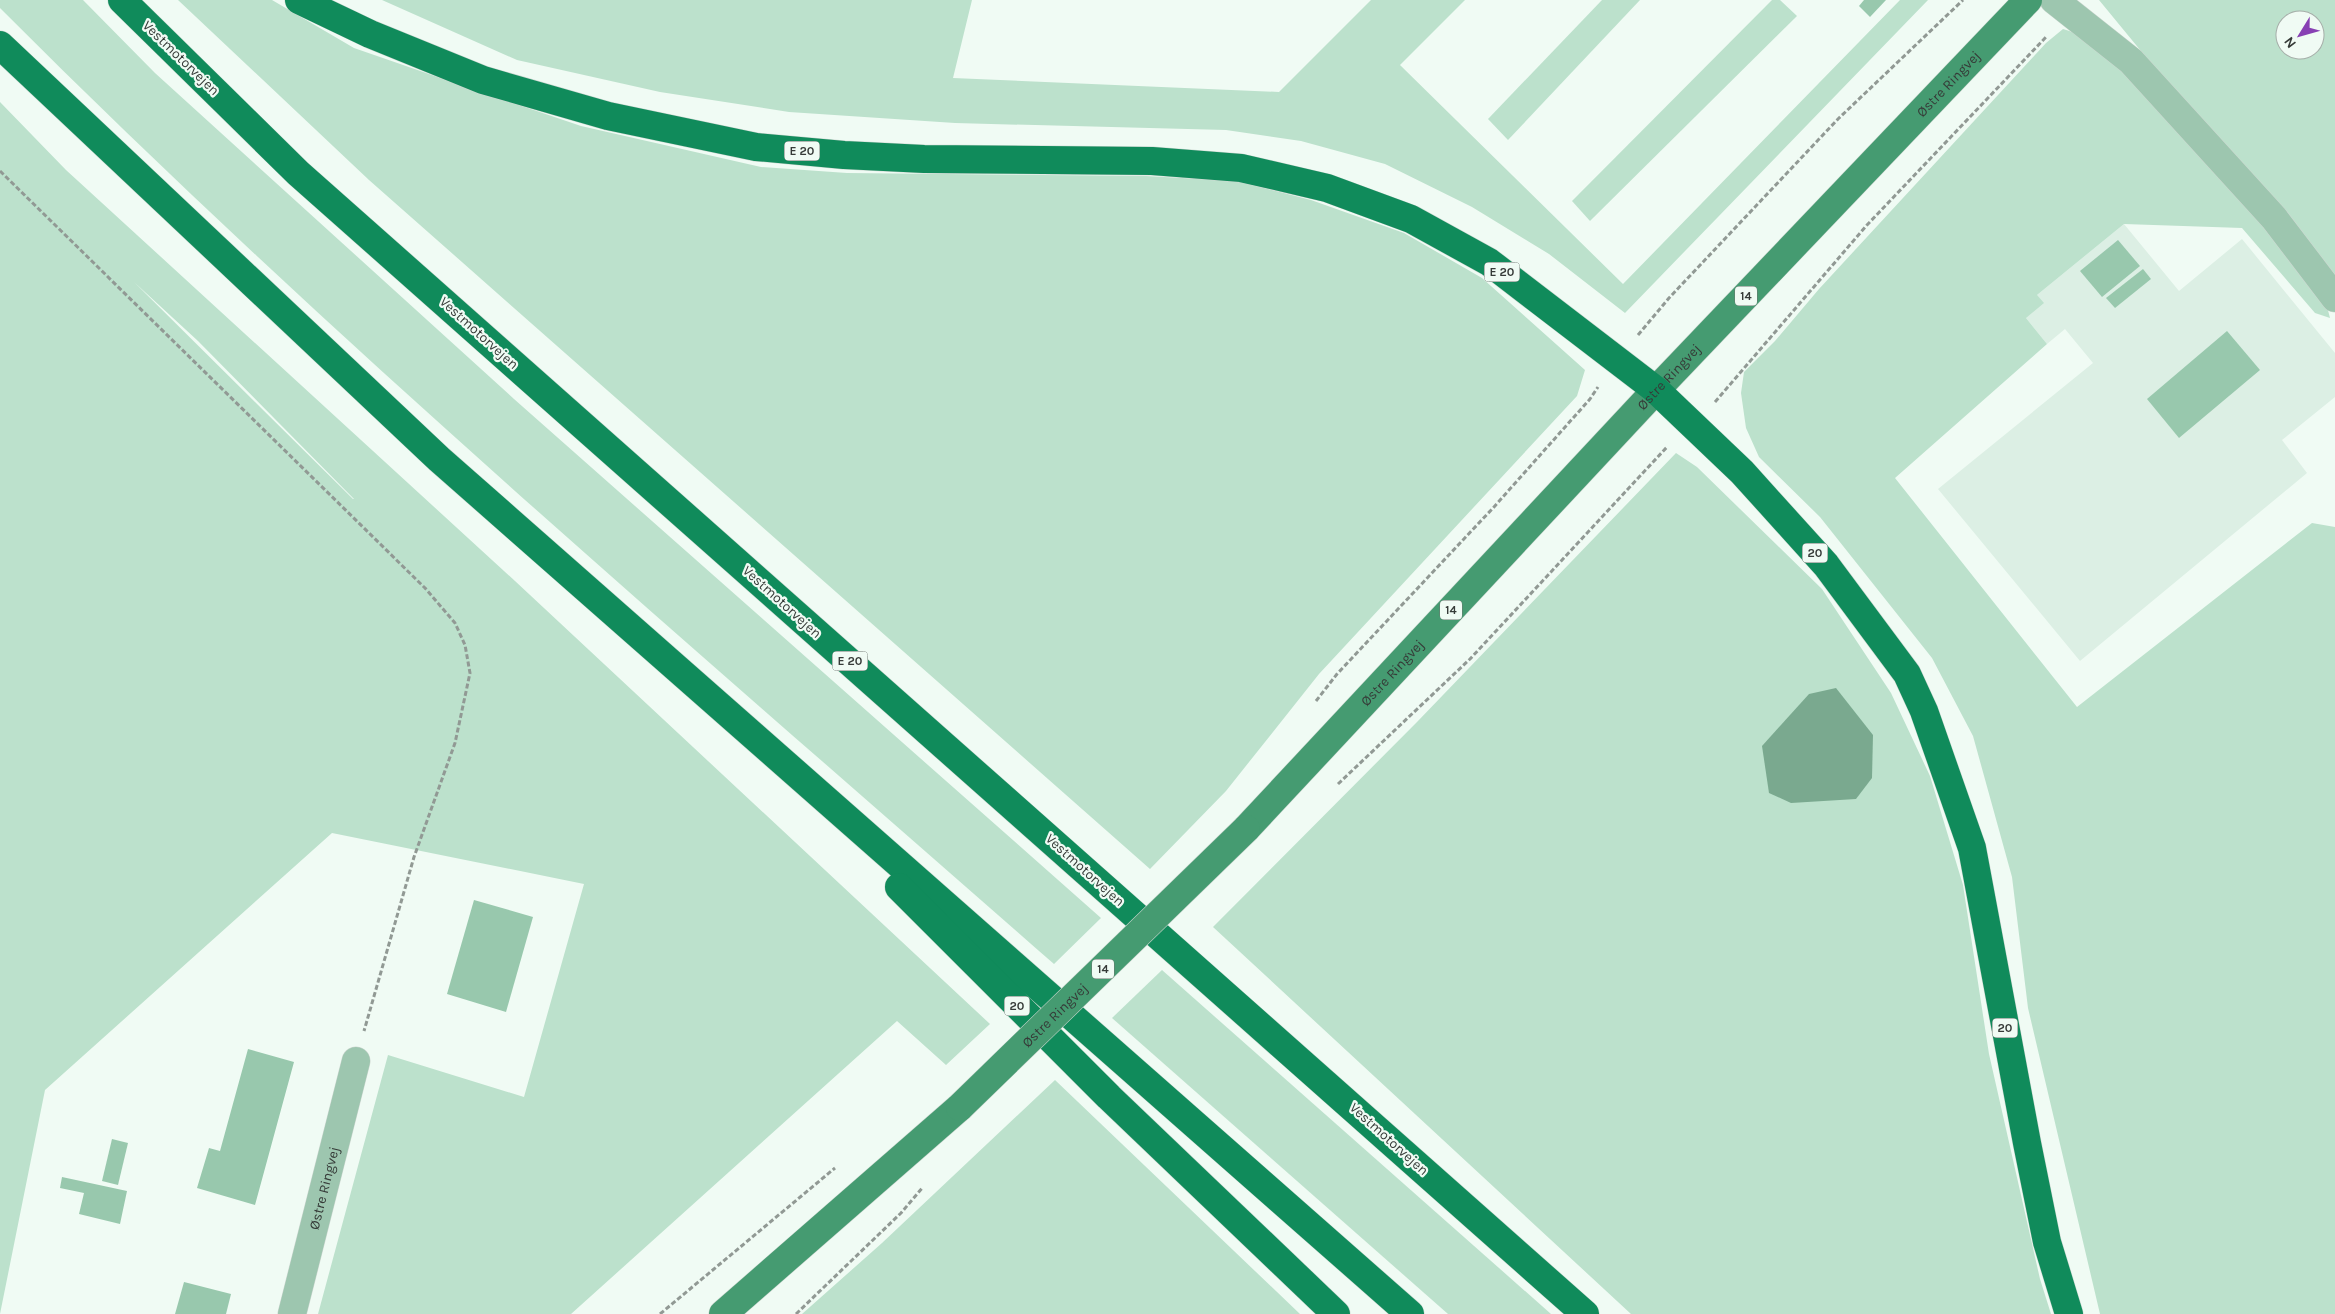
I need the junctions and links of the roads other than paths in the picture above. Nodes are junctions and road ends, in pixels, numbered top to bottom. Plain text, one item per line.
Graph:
1 (122, 0) edge
2 (299, 0) edge
3 (2028, 0) edge
4 (2054, 0) edge
5 (0, 45) edge
6 (2335, 298) edge
7 (1656, 390) junction
8 (704, 692) junction
9 (356, 1061) road end
10 (292, 1314) edge
11 (724, 1314) edge
12 (1336, 1314) edge
13 (1410, 1314) edge
14 (1585, 1314) edge
15 (2069, 1314) edge

1 - 14 highway, Vestmotorvejen / E 20
2 - 7 highway, E 20
3 - 7 main road, Østre Ringvej / 14
4 - 6 street
5 - 8 highway
7 - 11 main road, Østre Ringvej / 14, bridge
7 - 15 highway, 20
8 - 12 highway, 20
8 - 13 highway
9 - 10 street, Østre Ringvej

